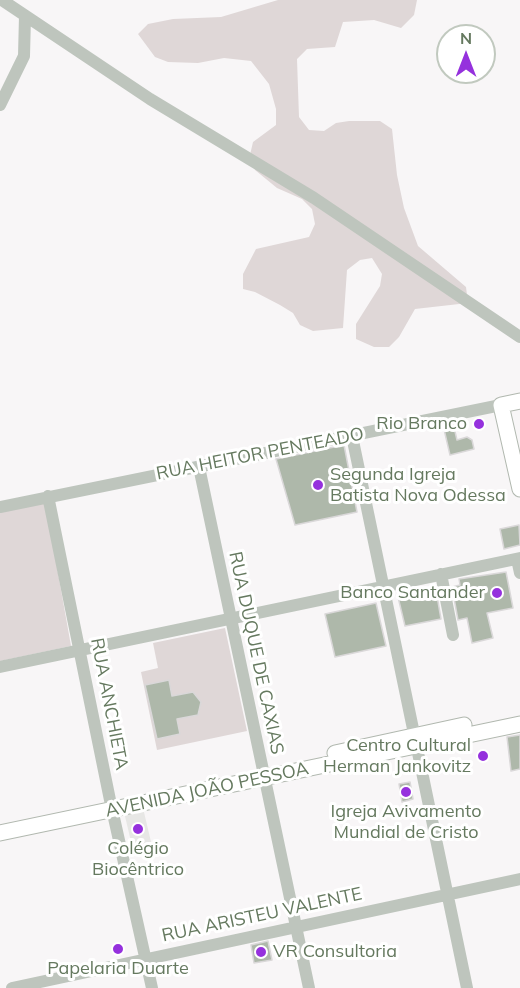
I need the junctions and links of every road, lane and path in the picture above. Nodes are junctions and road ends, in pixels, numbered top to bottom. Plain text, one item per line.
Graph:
1 (2, 0) edge
2 (25, 16) junction
3 (0, 105) edge
4 (520, 337) edge
5 (520, 401) edge
6 (501, 405) junction
7 (352, 436) junction
8 (199, 467) junction
9 (520, 489) edge
10 (48, 496) junction
11 (0, 507) edge
12 (519, 558) edge
13 (520, 573) edge
14 (441, 574) junction
15 (381, 585) junction
16 (230, 618) junction
17 (453, 635) dead end
18 (81, 650) junction
19 (0, 668) edge
20 (520, 714) edge
21 (520, 724) edge
22 (492, 725) junction
23 (416, 741) junction
24 (263, 774) junction
25 (111, 805) junction
26 (3, 827) edge
27 (520, 879) edge
28 (447, 894) junction
29 (296, 927) junction
30 (145, 958) junction
31 (12, 988) edge
32 (152, 988) edge
33 (309, 988) edge
34 (467, 988) edge

1 - 2 street
2 - 3 street
2 - 4 street
5 - 6 main road, RUA HEITOR PENTEADO
6 - 7 street, RUA HEITOR PENTEADO
6 - 9 main road
7 - 8 street, RUA HEITOR PENTEADO
7 - 15 street
8 - 10 street, RUA HEITOR PENTEADO
8 - 16 street, RUA DUQUE DE CAXIAS
10 - 11 street, RUA HEITOR PENTEADO
10 - 18 street, RUA ANCHIETA
12 - 13 street
12 - 14 street
14 - 15 street
14 - 17 street
15 - 16 street
15 - 23 street
16 - 18 street
16 - 24 street, RUA DUQUE DE CAXIAS
18 - 19 street
18 - 25 street, RUA ANCHIETA
20 - 22 main road, AVENIDA JOÃO PESSOA
21 - 22 main road, AVENIDA JOÃO PESSOA
22 - 23 main road, AVENIDA JOÃO PESSOA
23 - 24 main road, AVENIDA JOÃO PESSOA
23 - 28 street
24 - 25 main road, AVENIDA JOÃO PESSOA
24 - 29 street, RUA DUQUE DE CAXIAS
25 - 26 main road, AVENIDA JOÃO PESSOA
25 - 30 street, RUA ANCHIETA
27 - 28 street, RUA ARISTEU VALENTE
28 - 29 street, RUA ARISTEU VALENTE
28 - 34 street
29 - 30 street, RUA ARISTEU VALENTE
29 - 33 street, RUA DUQUE DE CAXIAS
30 - 31 street, RUA ARISTEU VALENTE
30 - 32 street, RUA ANCHIETA

